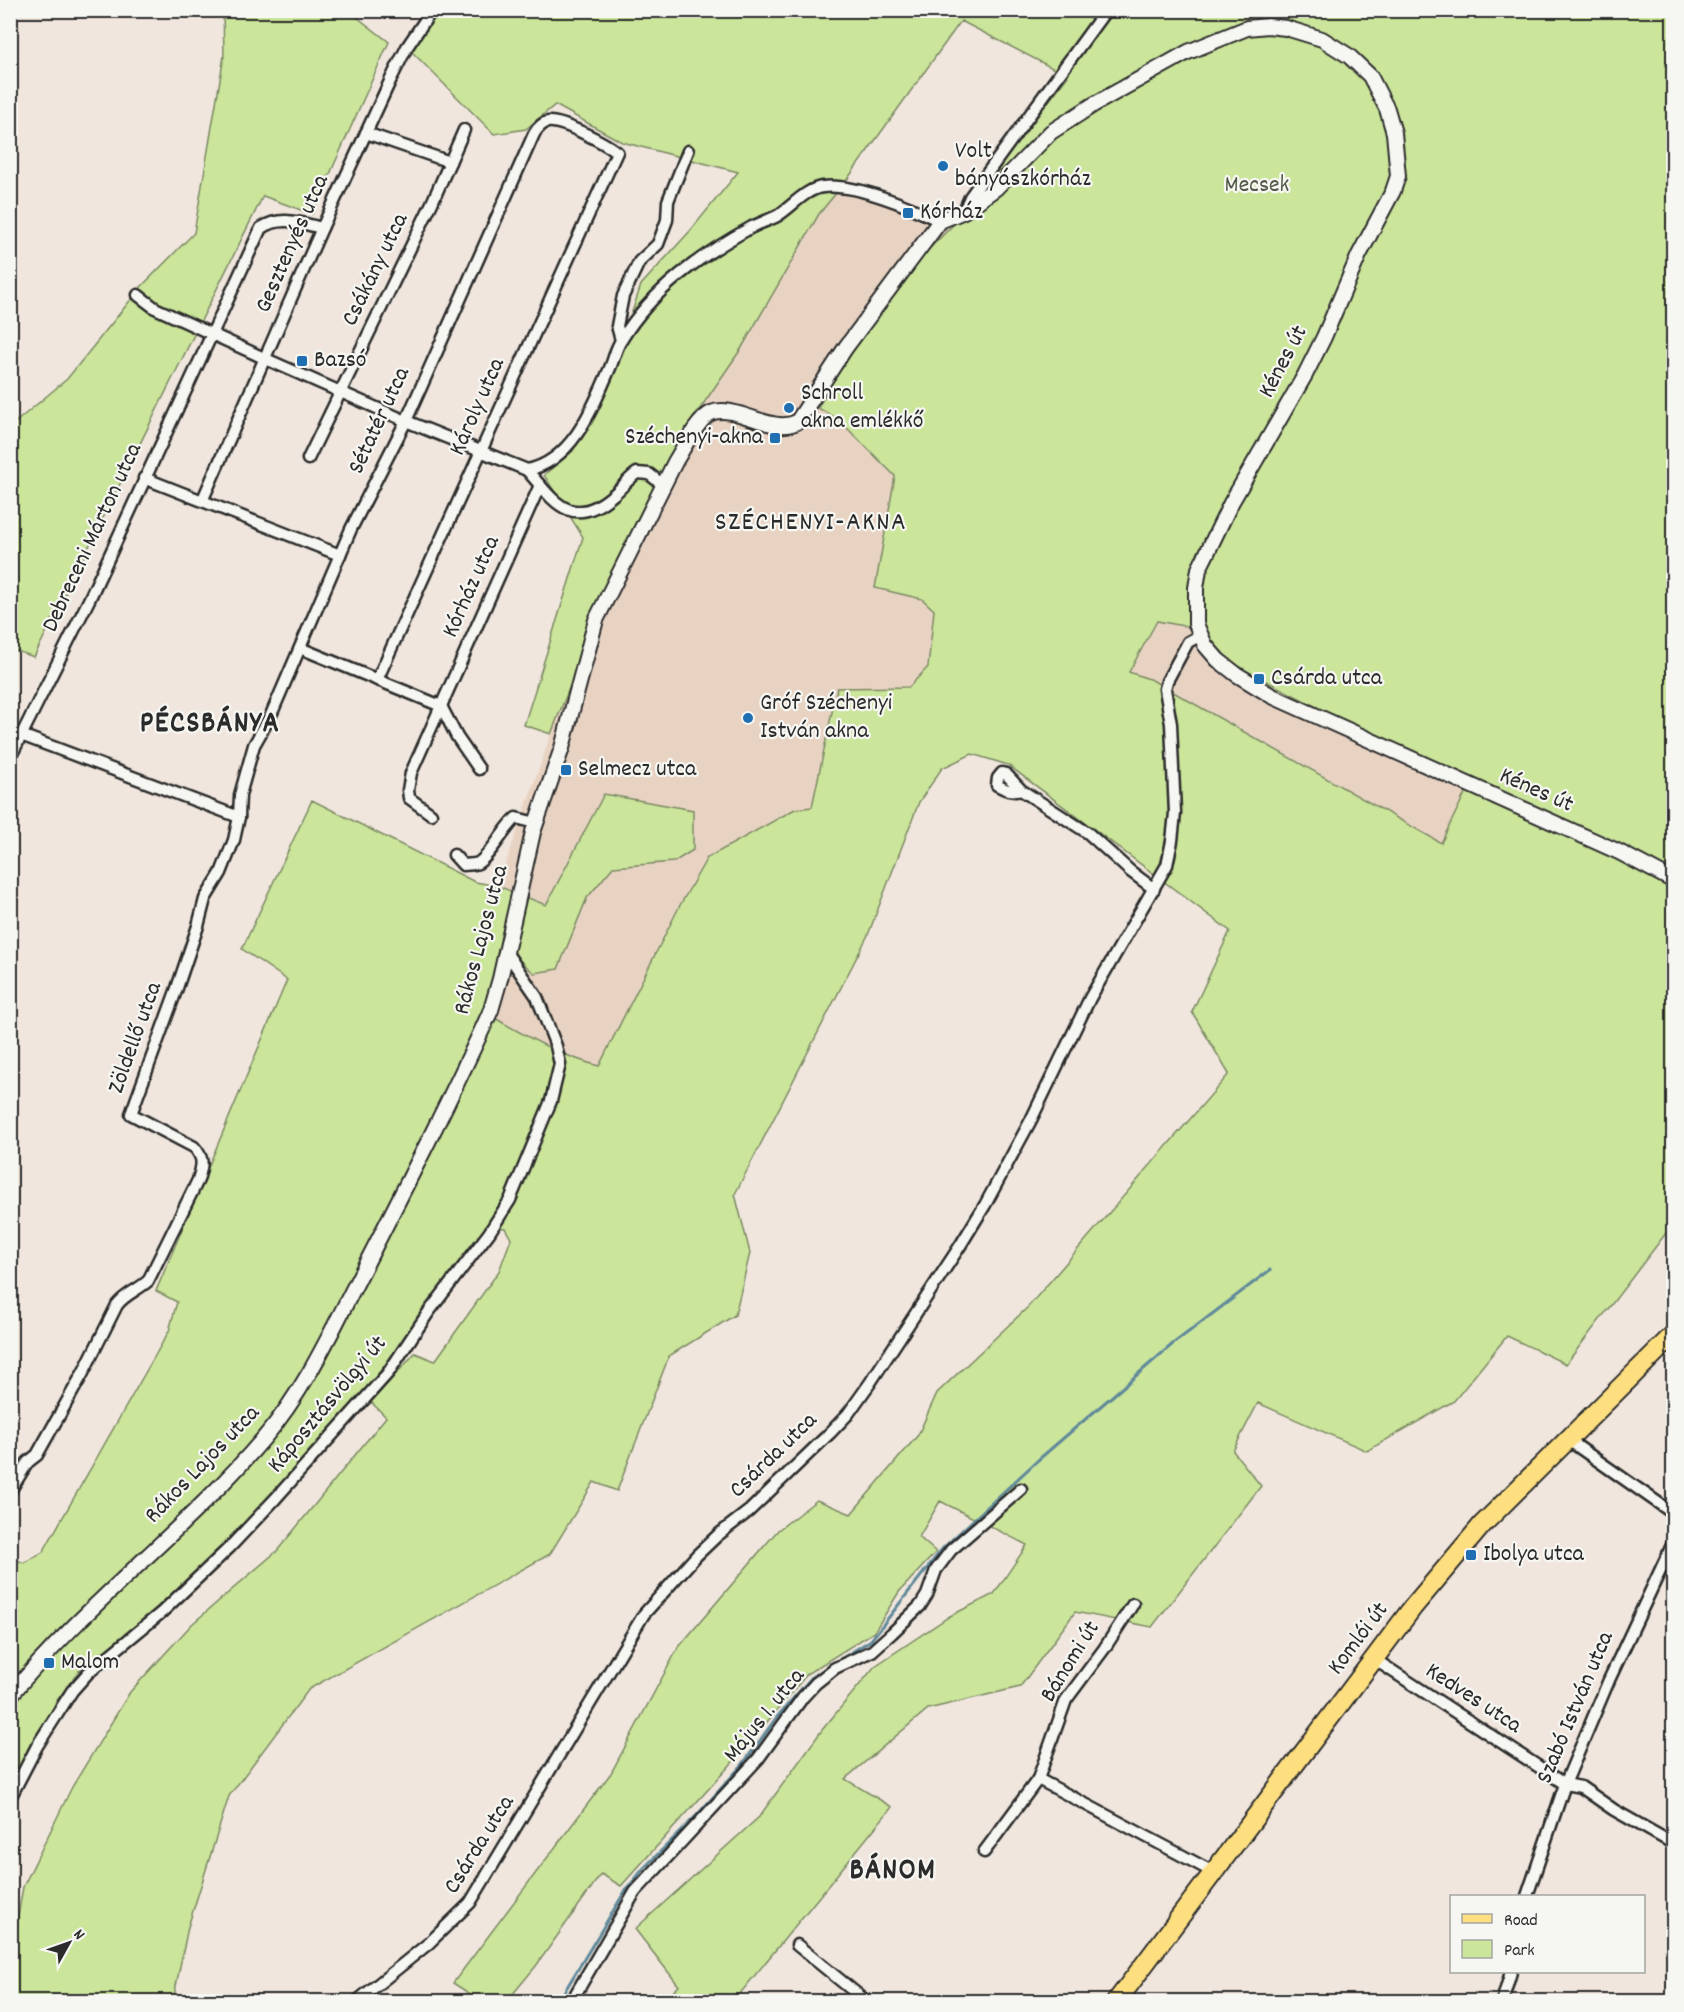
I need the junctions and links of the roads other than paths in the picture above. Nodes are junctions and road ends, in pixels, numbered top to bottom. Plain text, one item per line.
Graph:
1 (432, 10) edge
2 (1106, 10) edge
3 (464, 130) dead end
4 (366, 133) junction
5 (688, 151) dead end
6 (617, 152) joint
7 (450, 162) junction
8 (964, 211) junction
9 (940, 220) junction
10 (322, 228) junction
11 (138, 295) dead end
12 (212, 335) junction
13 (621, 340) junction
14 (266, 359) junction
15 (340, 392) junction
16 (406, 421) junction
17 (481, 452) junction
18 (308, 459) dead end
19 (527, 470) junction
20 (144, 478) junction
21 (540, 485) junction
22 (663, 485) junction
23 (203, 499) junction
24 (340, 555) junction
25 (1199, 636) junction
26 (300, 648) junction
27 (378, 680) junction
28 (441, 706) junction
29 (21, 735) junction
30 (10, 758) edge
31 (479, 769) dead end
32 (1021, 790) dead end
33 (431, 814) dead end
34 (239, 817) junction
35 (536, 823) junction
36 (454, 855) dead end
37 (1674, 881) edge
38 (1154, 889) junction
39 (506, 952) junction
40 (1674, 1334) edge
41 (1567, 1439) junction
42 (1021, 1489) dead end
43 (10, 1491) edge
44 (1674, 1514) edge
45 (1674, 1541) edge
46 (1132, 1604) dead end
47 (1374, 1659) junction
48 (10, 1696) edge
49 (1038, 1779) junction
50 (1565, 1784) junction
51 (10, 1798) edge
52 (1674, 1844) edge
53 (984, 1852) dead end
54 (1213, 1872) junction
55 (1527, 1895) edge
56 (797, 1945) dead end
57 (1510, 1973) edge
58 (1124, 1999) edge
59 (356, 2001) edge
60 (571, 2001) edge
61 (867, 2001) edge
62 (1502, 2001) edge

1 - 4 street, Gesztenyés utca
2 - 8 street
3 - 7 street, Csákány utca
4 - 7 street
4 - 10 street, Gesztenyés utca
5 - 13 street
6 - 16 street, Sétatér utca
6 - 17 street, Károly utca
7 - 15 street, Csákány utca
8 - 9 street, Kénes út
8 - 25 street, Kénes út
9 - 13 street
9 - 22 street, Rákos Lajos utca
10 - 12 street, Debreceni Márton utca
10 - 14 street, Gesztenyés utca
11 - 12 street
12 - 14 street
12 - 20 street, Debreceni Márton utca
13 - 19 street
14 - 15 street
14 - 23 street, Gesztenyés utca
15 - 16 street
15 - 18 street, Csákány utca
16 - 17 street
16 - 24 street, Sétatér utca
17 - 19 street
17 - 27 street, Károly utca
19 - 21 street
20 - 23 street
20 - 29 street, Debreceni Márton utca
21 - 22 street
21 - 28 street, Kórház utca
22 - 35 street, Rákos Lajos utca
23 - 24 street
24 - 26 street, Sétatér utca
25 - 37 street, Kénes út
25 - 38 street, Csárda utca
26 - 27 street
26 - 34 street, Sétatér utca
27 - 28 street
28 - 31 street
28 - 33 street
29 - 30 street, Debreceni Márton utca
29 - 34 street
32 - 38 street
34 - 43 street, Zöldellő utca
35 - 36 street
35 - 39 street, Rákos Lajos utca
38 - 59 street, Csárda utca
39 - 48 street, Rákos Lajos utca
39 - 51 street, Káposztásvölgyi út
40 - 41 main road, Komlói út
41 - 44 street
41 - 47 main road, Komlói út
42 - 60 street, Május 1. utca
45 - 50 street, Szabó István utca
46 - 49 street, Bánomi út
47 - 50 street, Kedves utca
47 - 54 main road, Komlói út
49 - 53 street, Bánomi út
49 - 54 street
50 - 52 street, Kedves utca
50 - 55 street, Szabó István utca
54 - 58 main road, Komlói út
56 - 61 street
57 - 62 street

